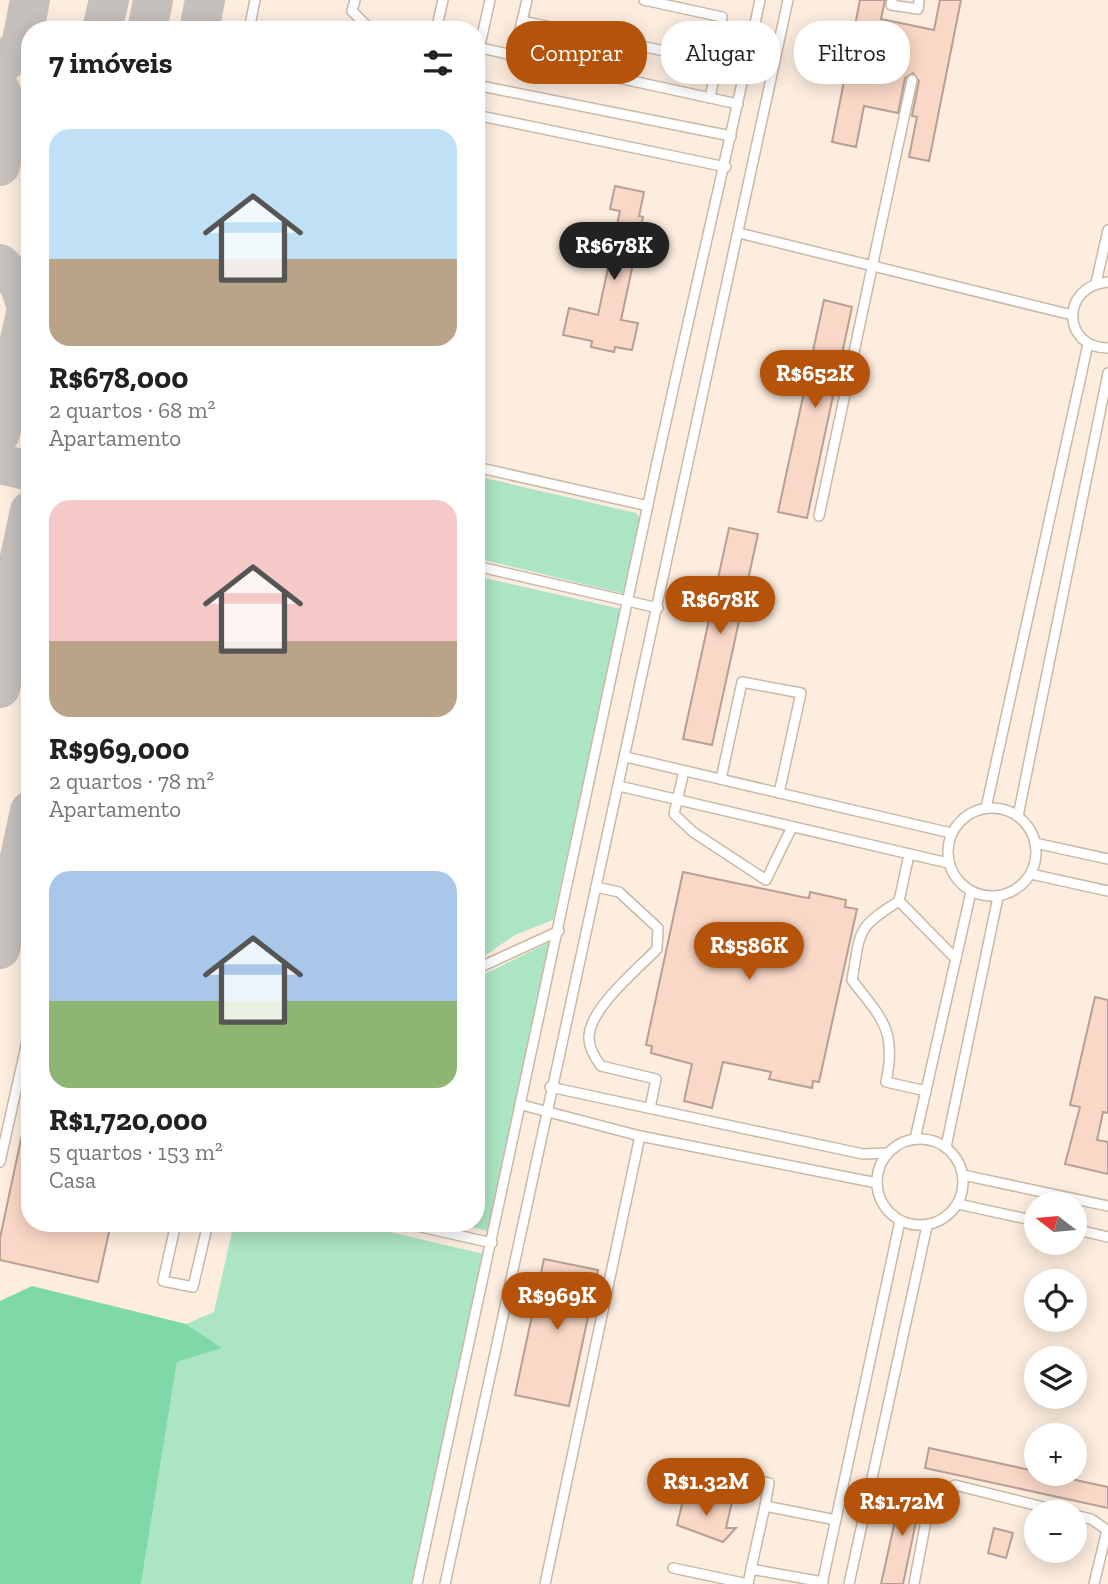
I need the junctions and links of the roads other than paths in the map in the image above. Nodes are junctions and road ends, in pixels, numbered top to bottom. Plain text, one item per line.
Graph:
1 (255, 0) edge
2 (355, 0) edge
3 (443, 0) edge
4 (490, 0) edge
5 (527, 0) edge
6 (644, 0) edge
7 (760, 0) edge
8 (788, 0) edge
9 (892, 0) edge
10 (919, 0) edge
11 (522, 20) joint
12 (250, 21) edge
13 (362, 21) edge
14 (438, 21) edge
15 (485, 21) edge
16 (722, 21) edge
17 (485, 49) edge
18 (661, 50) edge
19 (506, 53) edge
20 (912, 80) dead end
21 (646, 84) edge
22 (713, 84) edge
23 (485, 87) edge
24 (710, 98) junction
25 (738, 104) junction
26 (485, 117) edge
27 (732, 136) junction
28 (726, 167) junction
29 (1108, 229) edge
30 (739, 233) junction
31 (875, 265) junction
32 (1108, 282) edge
33 (1096, 283) junction
34 (1072, 315) junction
35 (1088, 344) junction
36 (1108, 348) edge
37 (1108, 373) edge
38 (485, 469) edge
39 (648, 506) junction
40 (819, 516) dead end
41 (485, 568) edge
42 (628, 601) junction
43 (658, 608) junction
44 (625, 757) junction
45 (684, 771) junction
46 (721, 779) junction
47 (619, 786) junction
48 (779, 793) junction
49 (678, 800) junction
50 (986, 808) junction
51 (1018, 816) junction
52 (792, 827) junction
53 (951, 834) junction
54 (1035, 844) junction
55 (909, 855) junction
56 (1108, 859) edge
57 (948, 863) junction
58 (1031, 874) junction
59 (596, 887) junction
60 (1108, 891) edge
61 (971, 892) junction
62 (998, 897) junction
63 (899, 901) junction
64 (559, 931) junction
65 (956, 959) junction
66 (485, 965) edge
67 (21, 1068) edge
68 (550, 1087) junction
69 (926, 1091) junction
70 (523, 1104) junction
71 (650, 1108) junction
72 (547, 1113) junction
73 (640, 1136) junction
74 (915, 1139) junction
75 (946, 1147) junction
76 (888, 1153) junction
77 (0, 1163) edge
78 (964, 1175) junction
79 (877, 1184) junction
80 (958, 1204) junction
81 (1108, 1206) edge
82 (1024, 1218) edge
83 (900, 1221) junction
84 (927, 1226) junction
85 (174, 1232) edge
86 (206, 1232) edge
87 (444, 1232) edge
88 (1087, 1232) edge
89 (1108, 1237) edge
90 (492, 1243) junction
91 (697, 1468) dead end
92 (1024, 1502) edge
93 (765, 1506) junction
94 (1087, 1518) edge
95 (836, 1520) junction
96 (673, 1568) dead end
97 (751, 1569) junction
98 (823, 1583) edge
99 (418, 1584) edge
100 (444, 1584) edge
101 (545, 1584) edge
102 (849, 1584) edge
103 (914, 1584) edge
104 (1094, 1584) edge

1 - 12 lane
2 - 13 lane
3 - 14 lane
4 - 15 lane
5 - 11 lane
6 - 16 lane
7 - 25 lane
8 - 30 lane
9 - 10 lane
11 - 18 lane
17 - 19 lane
20 - 31 lane
21 - 24 lane
22 - 24 lane
23 - 27 lane
24 - 25 lane
25 - 27 lane
26 - 28 lane
27 - 28 lane
28 - 39 lane
29 - 33 lane
30 - 31 lane
30 - 43 lane
31 - 34 lane
31 - 40 lane
32 - 33 lane
33 - 34 lane
34 - 35 lane
35 - 36 lane
35 - 50 lane
37 - 51 lane
38 - 39 lane
39 - 42 lane
41 - 42 lane
42 - 43 lane
42 - 64 lane
43 - 44 lane
44 - 45 lane
44 - 47 lane
45 - 46 lane
45 - 49 lane
46 - 48 lane
46 - 48 lane
47 - 49 lane
47 - 59 lane
48 - 53 lane
49 - 52 lane
49 - 52 lane
50 - 51 lane
50 - 53 lane
51 - 54 lane
52 - 55 lane
53 - 57 lane
54 - 56 lane
54 - 58 lane
55 - 57 lane
55 - 63 lane
57 - 61 lane
58 - 60 lane
58 - 62 lane
59 - 68 lane
59 - 71 lane
61 - 62 lane
61 - 65 lane
62 - 75 lane
63 - 65 lane
63 - 69 lane
64 - 66 lane
64 - 70 lane
65 - 69 lane
67 - 77 lane
68 - 71 lane
68 - 72 lane
69 - 74 lane
70 - 72 lane
70 - 90 lane
71 - 76 lane
72 - 73 lane
72 - 100 lane
73 - 79 lane
73 - 101 lane
74 - 75 lane
74 - 76 lane
75 - 78 lane
76 - 79 lane
78 - 80 lane
78 - 81 lane
79 - 83 lane
80 - 82 lane
80 - 84 lane
83 - 84 lane
83 - 95 lane
84 - 102 lane
85 - 86 lane
87 - 90 lane
88 - 89 lane
90 - 99 lane
91 - 93 lane
92 - 103 lane
93 - 95 lane
93 - 97 lane
94 - 104 lane
95 - 98 lane
96 - 97 lane
97 - 98 lane

